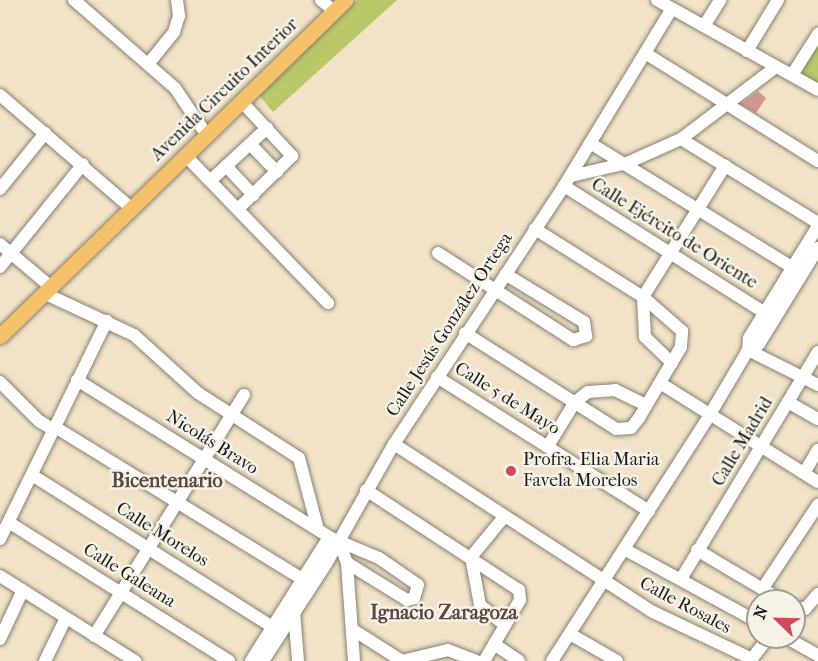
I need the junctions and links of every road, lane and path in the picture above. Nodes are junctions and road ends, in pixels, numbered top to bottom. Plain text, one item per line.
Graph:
1 (74, 0) edge
2 (177, 0) edge
3 (321, 0) edge
4 (346, 0) edge
5 (720, 0) edge
6 (778, 0) edge
7 (659, 1) edge
8 (670, 10) junction
9 (334, 12) junction
10 (704, 27) junction
11 (818, 34) edge
12 (747, 51) junction
13 (645, 53) junction
14 (149, 63) junction
15 (776, 67) junction
16 (792, 75) junction
17 (818, 90) edge
18 (2, 101) edge
19 (241, 101) junction
20 (729, 105) junction
21 (267, 128) junction
22 (45, 133) junction
23 (206, 134) junction
24 (681, 139) junction
25 (590, 143) junction
26 (250, 144) junction
27 (818, 144) edge
28 (185, 155) junction
29 (814, 158) edge
30 (627, 163) junction
31 (83, 165) junction
32 (725, 165) junction
33 (226, 166) junction
34 (277, 172) junction
35 (210, 181) junction
36 (568, 181) junction
37 (0, 189) edge
38 (254, 195) junction
39 (131, 208) junction
40 (238, 209) junction
41 (698, 209) junction
42 (818, 225) edge
43 (535, 229) junction
44 (0, 244) edge
45 (818, 248) edge
46 (12, 253) junction
47 (438, 253) dead end
48 (670, 254) junction
49 (800, 264) junction
50 (0, 267) edge
51 (505, 274) junction
52 (495, 289) junction
53 (49, 291) junction
54 (782, 296) junction
55 (643, 297) junction
56 (328, 303) dead end
57 (765, 313) junction
58 (107, 321) junction
59 (465, 333) junction
60 (0, 336) edge
61 (748, 350) junction
62 (818, 352) edge
63 (672, 363) junction
64 (437, 377) junction
65 (803, 377) junction
66 (77, 380) junction
67 (0, 382) edge
68 (660, 383) junction
69 (818, 385) edge
70 (244, 395) dead end
71 (574, 402) junction
72 (788, 402) junction
73 (646, 405) junction
74 (710, 416) junction
75 (234, 417) junction
76 (818, 419) edge
77 (55, 429) junction
78 (394, 444) junction
79 (548, 446) junction
80 (760, 448) junction
81 (818, 450) edge
82 (205, 459) junction
83 (804, 474) junction
84 (32, 475) junction
85 (818, 482) edge
86 (366, 490) junction
87 (177, 504) junction
88 (818, 505) edge
89 (649, 511) junction
90 (504, 517) junction
91 (10, 523) junction
92 (329, 536) junction
93 (0, 539) edge
94 (150, 548) junction
95 (624, 549) junction
96 (697, 550) junction
97 (471, 557) junction
98 (347, 563) junction
99 (0, 576) edge
100 (302, 579) junction
101 (681, 579) junction
102 (604, 581) junction
103 (763, 588) joint
104 (23, 590) junction
105 (121, 592) junction
106 (818, 594) edge
107 (806, 608) edge
108 (294, 612) junction
109 (746, 615) edge
110 (66, 618) junction
111 (506, 625) junction
112 (272, 627) junction
113 (355, 631) junction
114 (570, 634) junction
115 (94, 636) junction
116 (0, 639) edge
117 (494, 644) junction
118 (753, 659) edge
119 (45, 661) edge
120 (133, 661) edge
121 (229, 661) edge
122 (251, 661) edge
123 (263, 661) edge
124 (298, 661) edge
125 (354, 661) edge
126 (402, 661) edge
127 (476, 661) edge
128 (484, 661) edge
129 (519, 661) edge
130 (552, 661) edge
131 (618, 661) edge

1 - 14 street
2 - 14 street
3 - 9 street
4 - 9 main road, Avenida Circuito Interior
5 - 10 street
6 - 12 street
7 - 8 street
8 - 10 street
8 - 13 street, Calle Jesús González Ortega
9 - 19 main road, Avenida Circuito Interior
10 - 12 street
11 - 16 street
12 - 15 street
13 - 20 street
13 - 25 street, Calle Jesús González Ortega
14 - 23 street
15 - 16 street
15 - 20 street
16 - 17 street
18 - 22 street
19 - 21 street
19 - 23 main road, Avenida Circuito Interior
20 - 24 street
20 - 29 street
21 - 26 street
21 - 34 street
22 - 31 street
22 - 37 street
23 - 28 main road, Avenida Circuito Interior
24 - 30 street
24 - 32 street
25 - 30 street
25 - 36 street, Calle Jesús González Ortega
26 - 33 street
26 - 34 street
27 - 29 street
28 - 35 street
28 - 39 main road, Avenida Circuito Interior
30 - 36 street
30 - 41 street
31 - 39 street
31 - 46 street
32 - 41 street
32 - 42 street
33 - 35 street
33 - 38 street
34 - 38 street
35 - 40 street
36 - 43 street, Calle Jesús González Ortega
36 - 48 street, Calle Ejército de Oriente
38 - 40 street
39 - 53 main road, Avenida Circuito Interior
40 - 56 street
41 - 48 street
41 - 49 street
42 - 49 street
43 - 51 street, Calle Jesús González Ortega
43 - 55 street
44 - 46 street
45 - 49 street
46 - 50 street
46 - 53 street
47 - 52 street
48 - 55 street
48 - 57 street, Calle Ejército de Oriente
49 - 54 street
51 - 52 street, Calle Jesús González Ortega
51 - 52 street
52 - 59 street, Calle Jesús González Ortega
53 - 58 street
53 - 60 main road, Avenida Circuito Interior
54 - 57 street
54 - 61 street
55 - 63 street
55 - 63 street
57 - 61 street
58 - 66 street
58 - 75 street
59 - 64 street, Calle Jesús González Ortega
59 - 71 street
61 - 65 street
61 - 74 street
62 - 65 street, Calle Madrid
63 - 68 street
64 - 78 street, Calle Jesús González Ortega
64 - 79 street, Calle 5 de Mayo
65 - 69 street
65 - 72 street, Calle Madrid
66 - 77 street
66 - 82 street, Nicolás Bravo
67 - 77 street
68 - 73 street
68 - 74 street
70 - 75 street
71 - 73 street
71 - 73 street
71 - 79 street
72 - 76 street
72 - 80 street, Calle Madrid
74 - 80 street
74 - 89 street
75 - 82 street
75 - 92 street
77 - 84 street
77 - 87 street
78 - 86 street, Calle Jesús González Ortega
78 - 90 street, Calle Rosales
79 - 89 street, Calle 5 de Mayo
80 - 83 street
80 - 96 street, Calle Madrid
81 - 83 street
82 - 87 street
82 - 92 street, Nicolás Bravo
83 - 85 street
84 - 91 street
84 - 94 street, Calle Morelos
86 - 92 street, Calle Jesús González Ortega
86 - 97 street
87 - 94 street
87 - 100 street
88 - 103 street
89 - 95 street
90 - 97 street
90 - 102 street, Calle Rosales
91 - 93 street
91 - 105 street, Calle Galeana
92 - 98 street
92 - 98 street, Nicolás Bravo
92 - 100 street, Calle Jesús González Ortega
92 - 108 street, Calle Jesús González Ortega
94 - 105 street
94 - 112 street, Calle Morelos
95 - 101 street
95 - 102 street
96 - 101 street, Calle Madrid
96 - 103 street
97 - 111 street
97 - 111 street
98 - 113 street
99 - 104 street
100 - 112 street, Calle Jesús González Ortega
101 - 109 street
102 - 114 street
102 - 118 street, Calle Rosales
104 - 110 street
104 - 116 street
105 - 115 street
105 - 121 street, Calle Galeana
106 - 107 street
108 - 123 street, Calle Jesús González Ortega
108 - 124 street
110 - 115 street
110 - 119 street
111 - 117 street
112 - 122 street, Calle Jesús González Ortega
113 - 125 street
113 - 126 street
114 - 130 street
114 - 131 street
115 - 120 street
117 - 128 street
117 - 129 street
126 - 127 street

